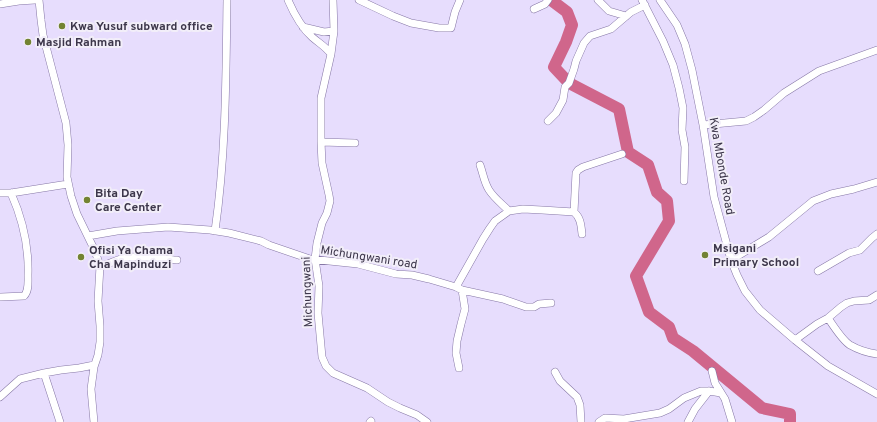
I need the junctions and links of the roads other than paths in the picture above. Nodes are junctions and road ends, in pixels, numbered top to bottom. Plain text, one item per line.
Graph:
1 (35, 0) edge
2 (39, 0) edge
3 (227, 0) edge
4 (288, 0) edge
5 (333, 0) edge
6 (359, 0) edge
7 (460, 0) edge
8 (548, 0) edge
9 (598, 0) edge
10 (660, 0) edge
11 (643, 3) edge
12 (0, 4) edge
13 (534, 9) dead end
14 (626, 16) junction
15 (303, 27) junction
16 (334, 31) junction
17 (877, 50) edge
18 (331, 54) junction
19 (548, 121) dead end
20 (703, 124) junction
21 (321, 142) junction
22 (356, 143) dead end
23 (622, 154) dead end
24 (480, 165) dead end
25 (684, 181) dead end
26 (877, 182) edge
27 (68, 184) junction
28 (0, 193) edge
29 (11, 193) junction
30 (508, 211) junction
31 (574, 212) junction
32 (215, 231) junction
33 (582, 234) dead end
34 (877, 234) edge
35 (88, 236) junction
36 (315, 259) junction
37 (177, 260) dead end
38 (731, 260) junction
39 (100, 266) junction
40 (818, 271) dead end
41 (459, 289) junction
42 (877, 295) edge
43 (0, 298) edge
44 (551, 303) dead end
45 (828, 318) junction
46 (795, 340) junction
47 (877, 354) edge
48 (94, 365) junction
49 (459, 368) dead end
50 (712, 371) dead end
51 (555, 372) dead end
52 (44, 373) junction
53 (709, 391) junction
54 (721, 393) junction
55 (877, 394) edge
56 (0, 397) edge
57 (60, 422) edge
58 (94, 422) edge
59 (427, 422) edge
60 (581, 422) edge
61 (599, 422) edge
62 (688, 422) edge
63 (732, 422) edge

1 - 12 street
2 - 27 street
3 - 32 street
4 - 15 street
5 - 16 street, Michungwani
6 - 7 street
8 - 13 street
9 - 14 street
10 - 20 street, Kwa Mbonde Road
11 - 14 street
11 - 25 street
14 - 19 street
15 - 16 street
15 - 18 street
16 - 18 street, Michungwani
17 - 20 street
18 - 21 street, Michungwani
20 - 38 street, Kwa Mbonde Road
21 - 22 street
21 - 36 street, Michungwani
23 - 31 street
24 - 30 street
26 - 38 street
27 - 29 street
27 - 35 street
28 - 29 street
29 - 43 street
30 - 31 street
30 - 41 street
31 - 33 street
32 - 35 street, Michungwani road
32 - 36 street, Michungwani road
34 - 40 street
35 - 39 street
36 - 41 street, Michungwani road
36 - 59 street, Michungwani
37 - 39 street
38 - 46 street, Kwa Mbonde Road
39 - 48 street
41 - 44 street, Michungwani road
41 - 49 street
42 - 45 street
45 - 46 street
45 - 47 street
46 - 55 street, Kwa Mbonde Road
48 - 52 street
48 - 58 street
50 - 54 street
51 - 60 street
52 - 56 street
52 - 57 street
53 - 54 street
53 - 61 street
53 - 62 street
54 - 63 street

